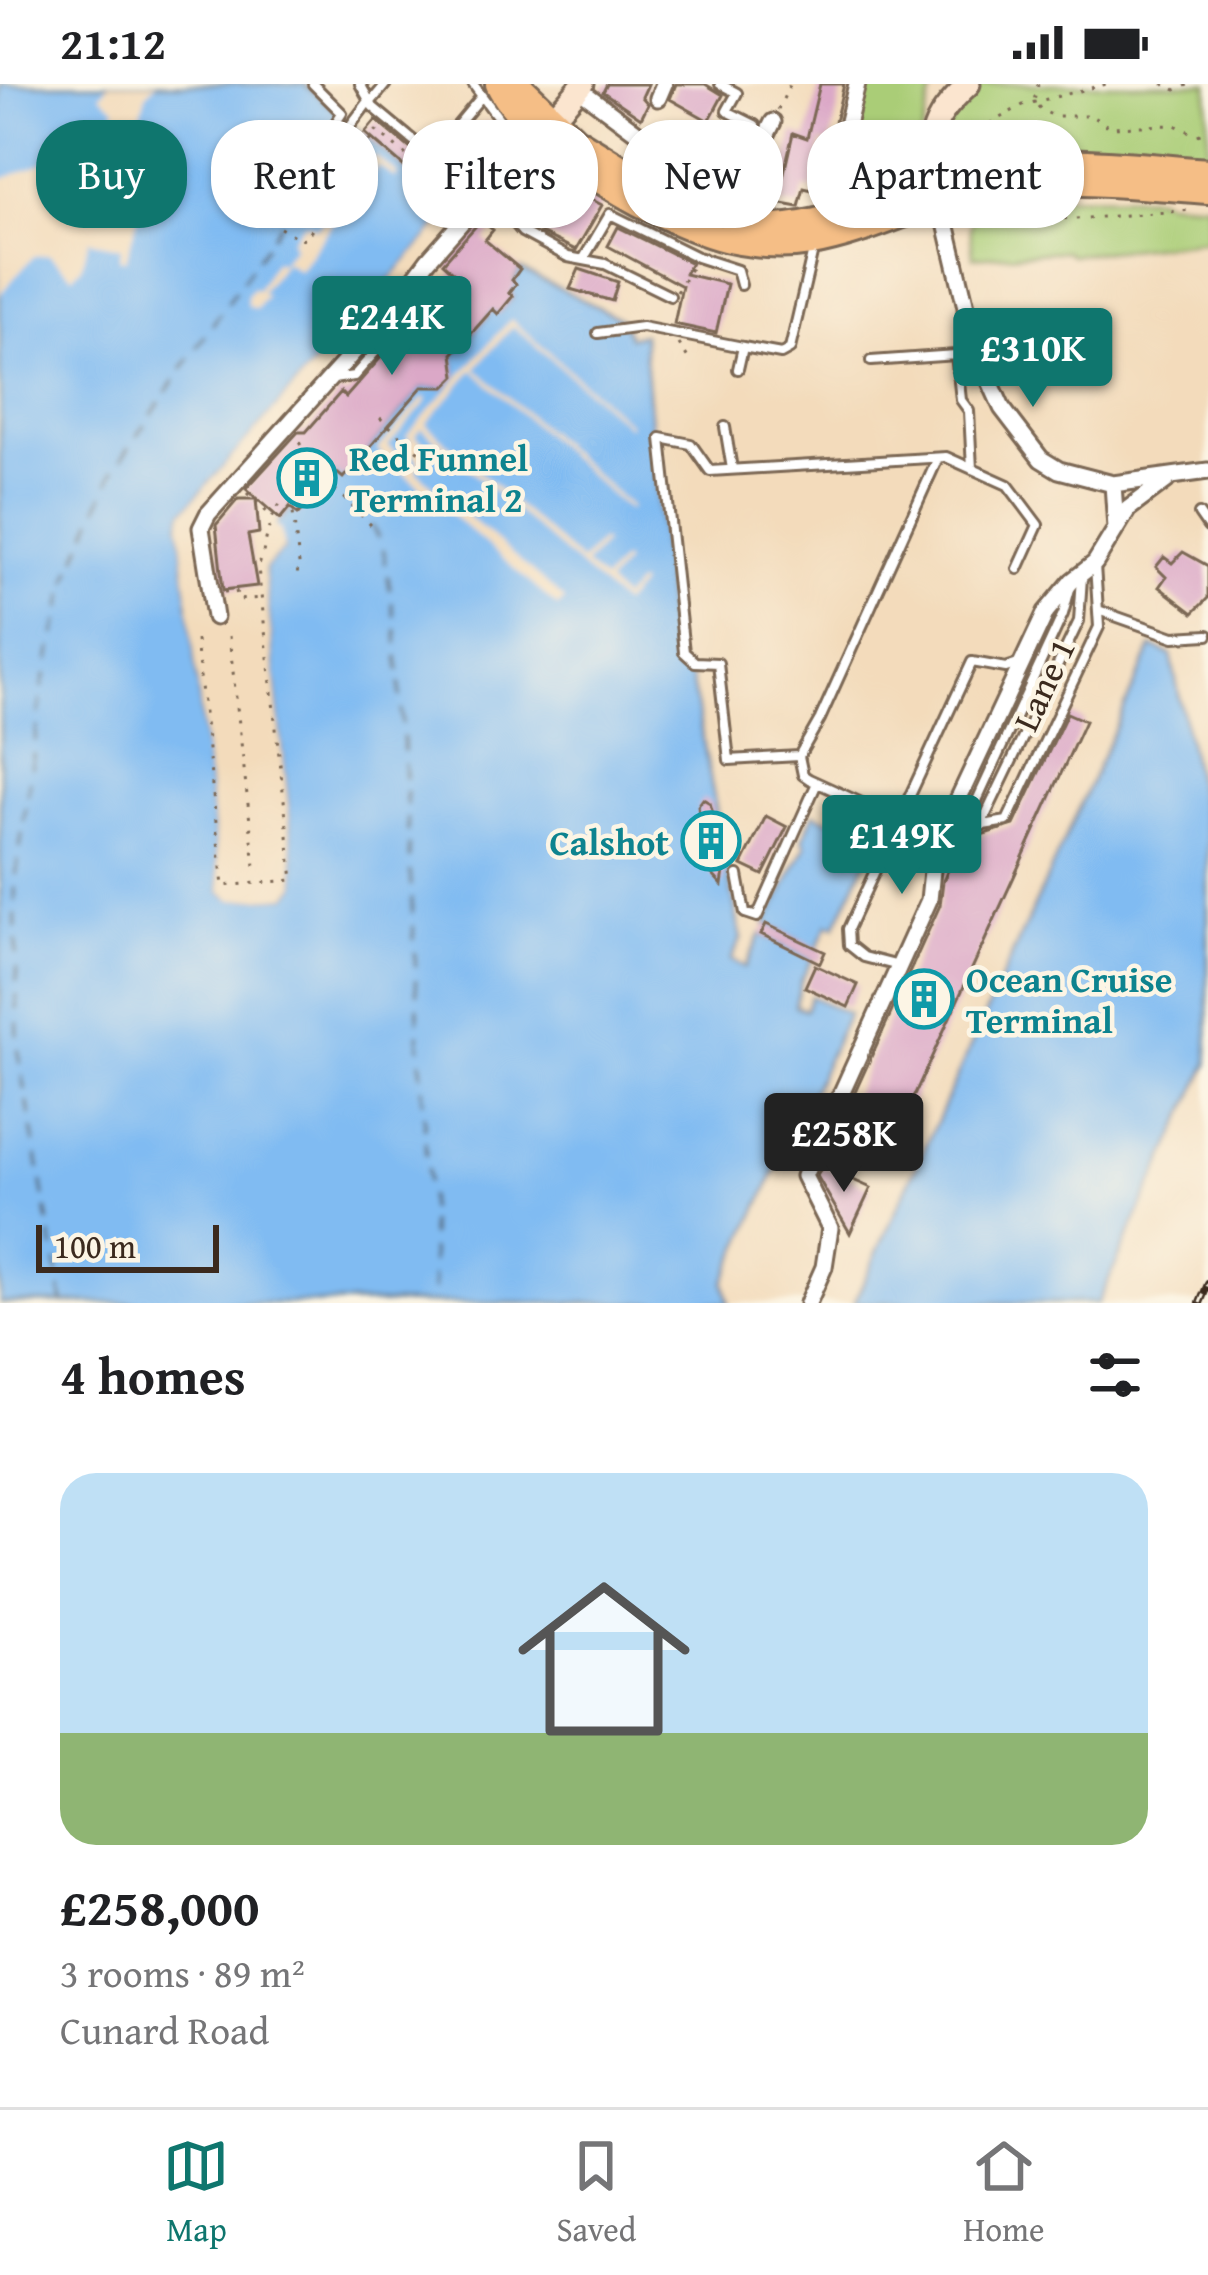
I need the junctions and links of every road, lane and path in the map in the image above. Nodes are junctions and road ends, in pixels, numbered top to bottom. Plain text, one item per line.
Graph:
1 (314, 84) edge
2 (386, 84) edge
3 (473, 84) edge
4 (518, 84) edge
5 (720, 84) edge
6 (790, 84) edge
7 (857, 84) edge
8 (969, 84) edge
9 (1038, 84) edge
10 (1107, 84) edge
11 (1163, 84) edge
12 (1190, 84) edge
13 (581, 86) edge
14 (490, 90) edge
15 (366, 95) edge
16 (1034, 101) junction
17 (503, 120) edge
18 (537, 120) edge
19 (543, 120) edge
20 (551, 120) edge
21 (622, 120) edge
22 (750, 120) edge
23 (769, 120) edge
24 (848, 120) edge
25 (938, 120) edge
26 (998, 120) edge
27 (1208, 132) edge
28 (598, 156) edge
29 (1084, 161) edge
30 (1208, 172) edge
31 (598, 179) edge
32 (1084, 187) edge
33 (1208, 191) edge
34 (1208, 208) edge
35 (1084, 218) edge
36 (807, 225) edge
37 (280, 228) dead end
38 (312, 228) edge
39 (456, 228) edge
40 (517, 228) edge
41 (849, 228) edge
42 (947, 228) edge
43 (813, 243) junction
44 (698, 257) junction
45 (584, 258) junction
46 (741, 285) dead end
47 (570, 289) dead end
48 (670, 296) joint
49 (612, 302) dead end
50 (598, 333) dead end
51 (743, 346) junction
52 (871, 361) dead end
53 (738, 369) dead end
54 (380, 418) dead end
55 (725, 427) dead end
56 (296, 429) dead end
57 (419, 452) dead end
58 (938, 458) junction
59 (309, 464) junction
60 (732, 469) junction
61 (972, 469) junction
62 (1208, 471) edge
63 (306, 472) junction
64 (1167, 480) junction
65 (325, 484) junction
66 (1113, 484) junction
67 (241, 488) dead end
68 (285, 498) junction
69 (1198, 514) dead end
70 (270, 515) junction
71 (371, 525) dead end
72 (1208, 527) edge
73 (1116, 528) junction
74 (1095, 563) junction
75 (1018, 569) dead end
76 (296, 572) dead end
77 (1077, 578) junction
78 (220, 593) dead end
79 (262, 598) junction
80 (1098, 610) junction
81 (215, 617) dead end
82 (1208, 635) edge
83 (229, 636) dead end
84 (196, 640) dead end
85 (1023, 663) junction
86 (799, 756) junction
87 (813, 781) junction
88 (899, 820) junction
89 (980, 828) junction
90 (963, 831) junction
91 (942, 832) junction
92 (255, 866) dead end
93 (738, 875) dead end
94 (898, 966) junction
95 (808, 1303) edge

1 - 15 lane
2 - 15 lane
3 - 14 lane
4 - 19 main road
5 - 22 lane
6 - 23 path
7 - 24 street
8 - 25 street
9 - 16 path
10 - 16 path
11 - 12 path
13 - 20 street
13 - 21 street
14 - 15 lane
14 - 17 lane
14 - 18 main road
16 - 26 path
16 - 27 path
28 - 36 main road
29 - 30 main road
31 - 43 main road
32 - 33 main road
34 - 35 path
37 - 38 path
39 - 81 street
40 - 45 lane
41 - 43 main road
42 - 66 street
43 - 51 lane
44 - 45 lane
44 - 46 lane
44 - 48 path
45 - 48 lane
47 - 49 path
50 - 51 lane
51 - 53 lane
52 - 61 lane
54 - 57 path
55 - 60 lane
56 - 59 path
58 - 60 lane
58 - 61 lane
58 - 86 lane
59 - 63 path
59 - 65 path
60 - 86 lane
61 - 75 lane
62 - 64 street
63 - 65 path
63 - 68 path
64 - 66 street
64 - 73 street
65 - 71 path
66 - 73 street
67 - 70 path
68 - 70 path
68 - 76 path
69 - 72 lane
70 - 79 path
73 - 74 street
74 - 77 street
74 - 80 lane, Lane 1
77 - 85 street
77 - 89 lane
77 - 90 lane
78 - 79 path
79 - 84 path
80 - 82 lane
80 - 89 lane, Lane 1
83 - 92 path
85 - 88 lane
85 - 91 street
86 - 87 lane
87 - 88 lane
87 - 93 lane
88 - 91 lane
88 - 94 lane
89 - 90 lane
90 - 91 lane
91 - 94 street
94 - 95 street

